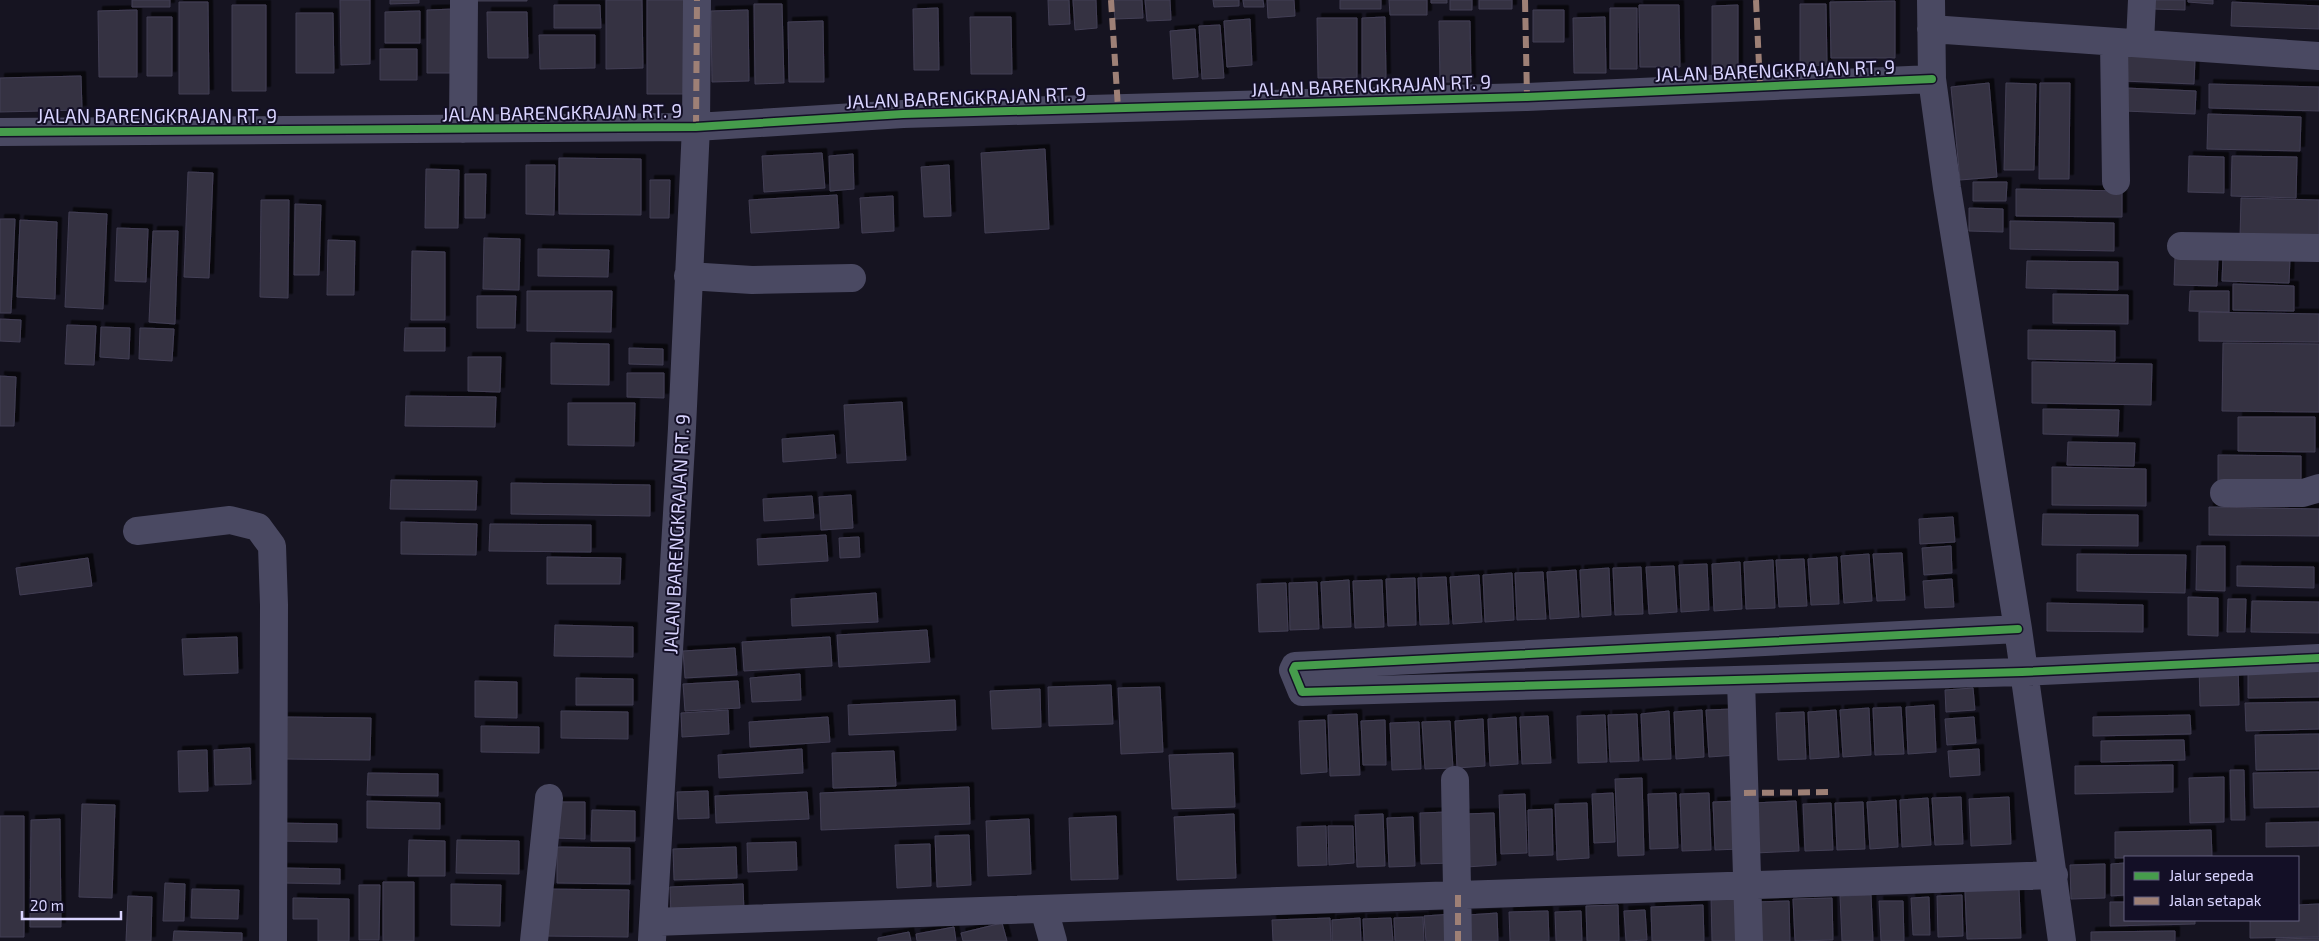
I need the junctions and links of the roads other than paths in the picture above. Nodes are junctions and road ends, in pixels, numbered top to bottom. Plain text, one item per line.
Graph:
1 (464, 0) edge
2 (697, 0) edge
3 (1931, 0) edge
4 (2142, 0) edge
5 (1931, 29) junction
6 (2127, 43) junction
7 (2319, 56) edge
8 (1932, 79) junction
9 (696, 127) junction
10 (463, 130) junction
11 (0, 132) edge
12 (2116, 181) dead end
13 (2181, 246) dead end
14 (2319, 248) edge
15 (688, 276) junction
16 (852, 278) dead end
17 (2319, 488) edge
18 (2224, 493) dead end
19 (137, 531) dead end
20 (2018, 629) junction
21 (1648, 648) junction
22 (2319, 658) edge
23 (2022, 672) junction
24 (1741, 680) junction
25 (1650, 684) junction
26 (1455, 780) dead end
27 (548, 798) dead end
28 (2054, 875) junction
29 (1748, 886) junction
30 (1458, 895) junction
31 (1044, 909) junction
32 (652, 932) edge
33 (273, 941) edge
34 (534, 941) edge
35 (1053, 941) edge
36 (1458, 941) edge
37 (1749, 941) edge
38 (2062, 941) edge

1 - 10 street
2 - 9 street, JALAN BARENGKRAJAN RT. 9
3 - 5 street
4 - 6 street
5 - 6 street
5 - 8 street
6 - 7 street
6 - 12 street
8 - 9 street, JALAN BARENGKRAJAN RT. 9
8 - 20 street
9 - 10 street, JALAN BARENGKRAJAN RT. 9
9 - 15 street, JALAN BARENGKRAJAN RT. 9
10 - 11 street, JALAN BARENGKRAJAN RT. 9
13 - 14 street
15 - 16 street
15 - 32 street, JALAN BARENGKRAJAN RT. 9
17 - 18 street
19 - 33 street
20 - 21 street
20 - 23 street
21 - 25 street
21 - 25 street
22 - 23 street
23 - 24 street
23 - 28 street
24 - 25 street
24 - 29 street
26 - 30 street
27 - 34 street
28 - 29 street
28 - 38 street
29 - 30 street
29 - 37 street
30 - 31 street
30 - 36 street
31 - 32 street
31 - 35 street

